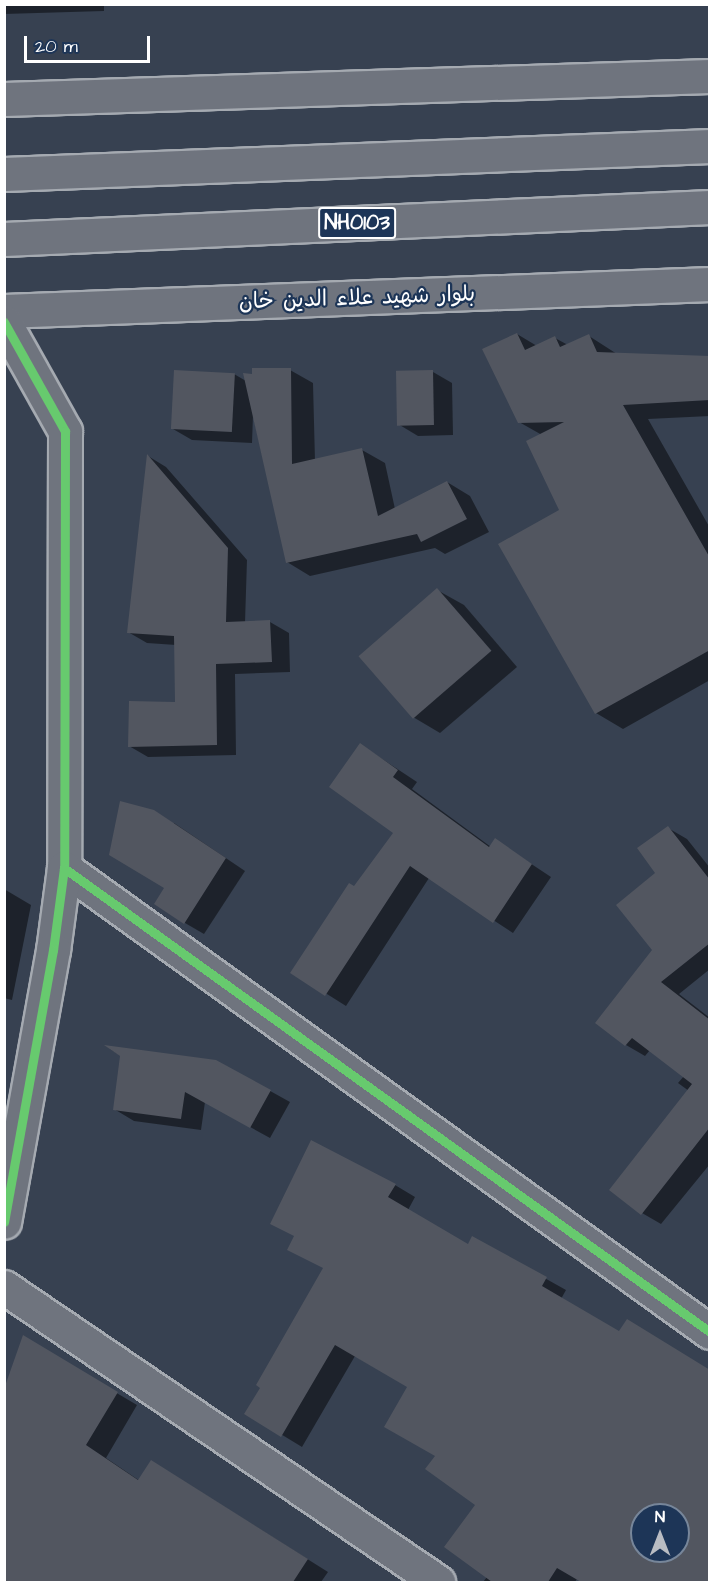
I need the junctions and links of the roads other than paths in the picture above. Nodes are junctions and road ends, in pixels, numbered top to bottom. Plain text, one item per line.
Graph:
1 (710, 76) edge
2 (4, 99) edge
3 (710, 146) edge
4 (4, 174) edge
5 (710, 207) edge
6 (4, 239) edge
7 (710, 284) edge
8 (4, 311) edge
9 (4, 322) edge
10 (64, 868) junction
11 (5, 1213) edge
12 (4, 1287) edge
13 (710, 1332) edge
14 (438, 1582) edge

1 - 2 main road
3 - 4 main road
5 - 6 main road, NH0103
7 - 8 main road, بلوار شهید علاء الدین خان
9 - 10 main road
10 - 11 main road
10 - 13 main road
12 - 14 main road

